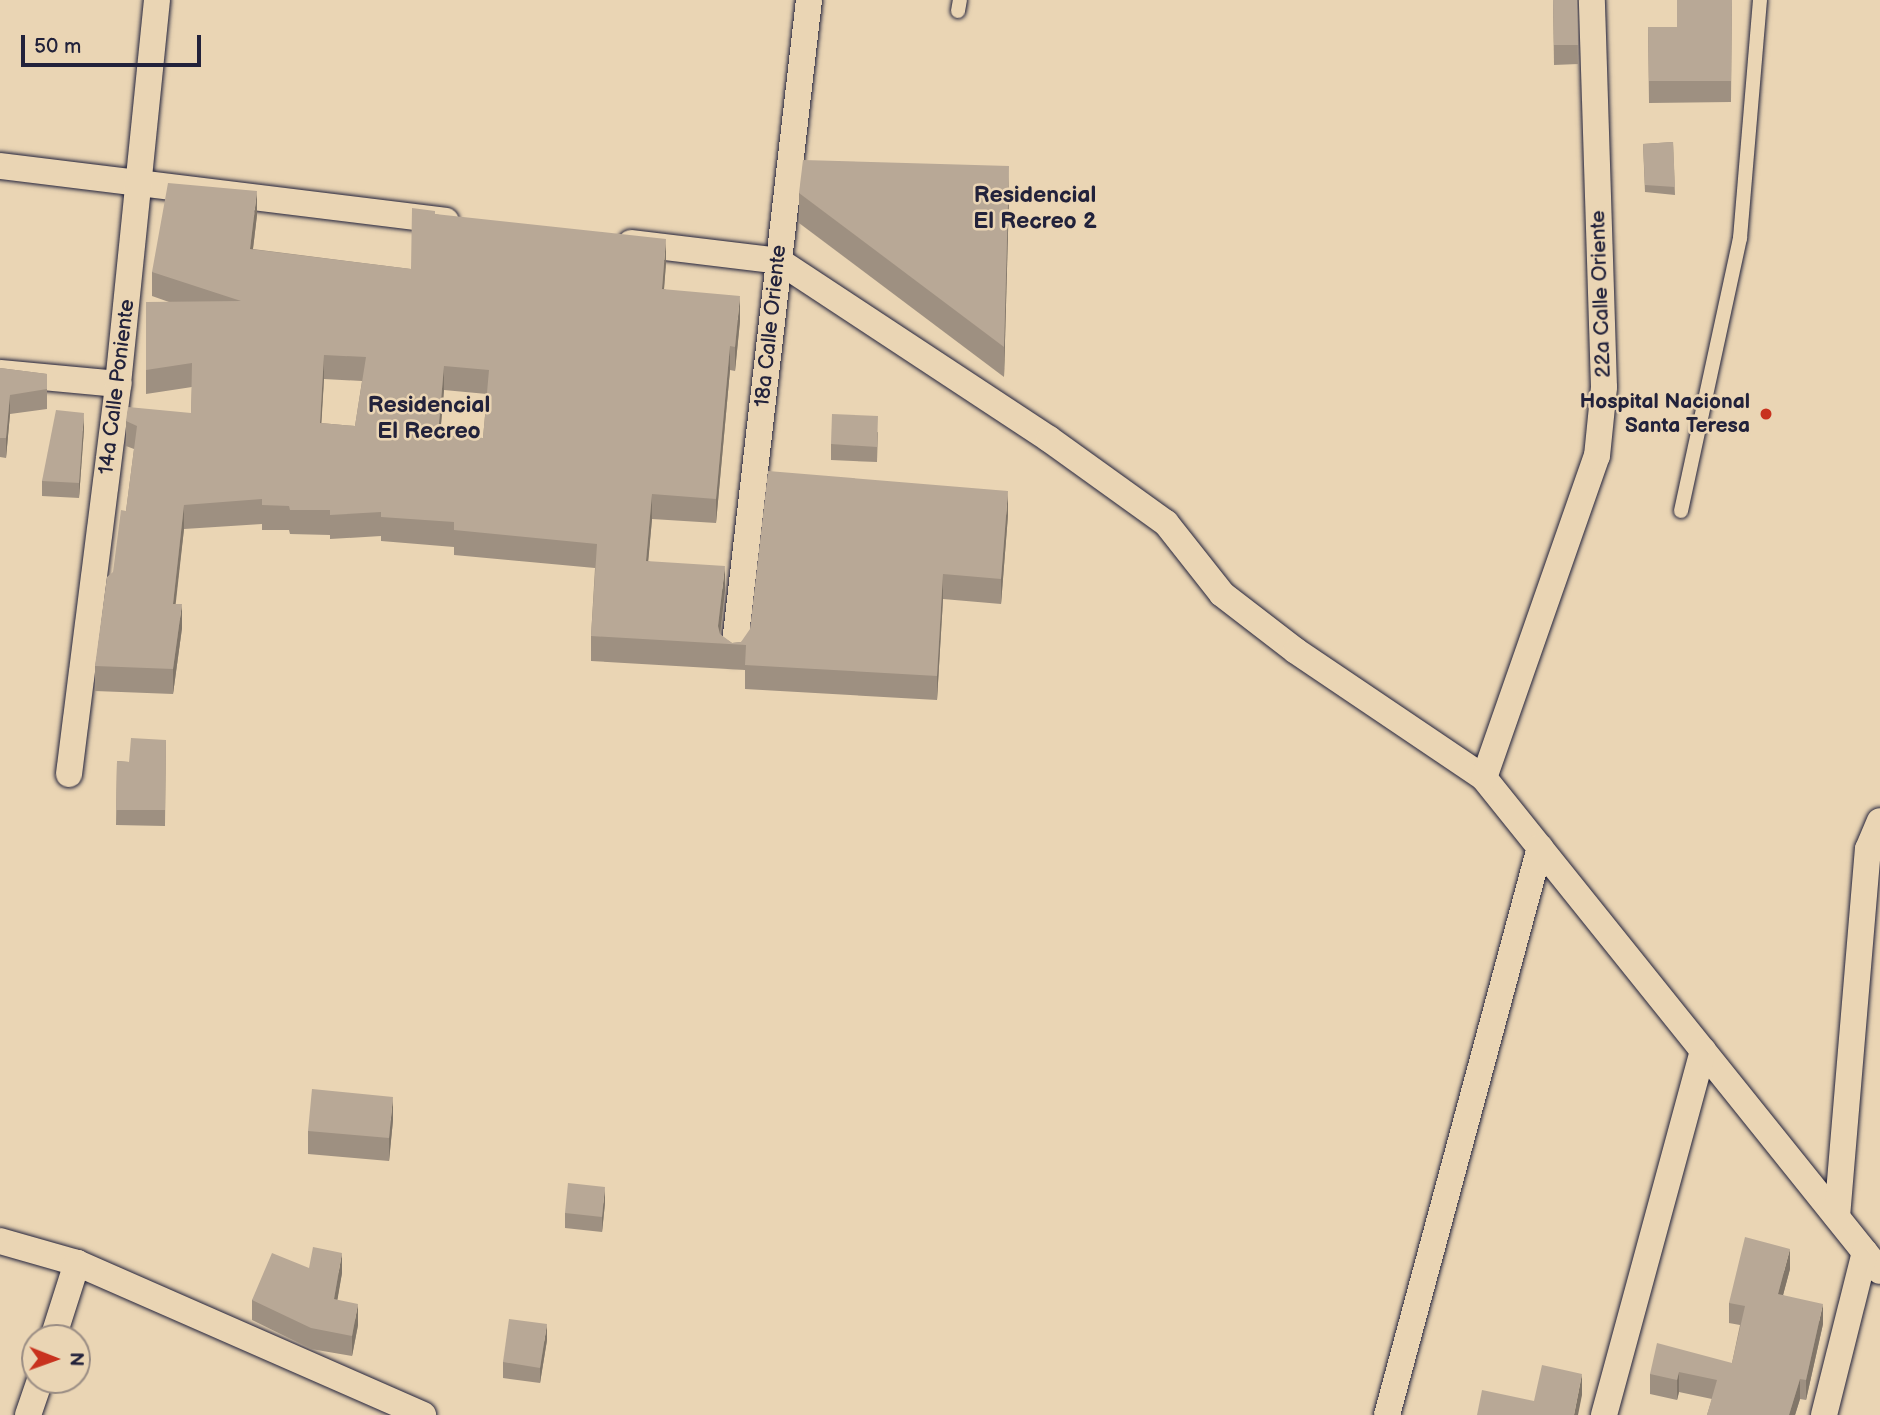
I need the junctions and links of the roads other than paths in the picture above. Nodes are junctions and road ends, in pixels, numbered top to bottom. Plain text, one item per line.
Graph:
1 (158, 0) edge
2 (808, 0) edge
3 (1592, 0) edge
4 (1760, 0) edge
5 (0, 166) edge
6 (140, 185) junction
7 (473, 225) edge
8 (598, 239) edge
9 (779, 261) junction
10 (0, 373) edge
11 (118, 384) junction
12 (1681, 511) dead end
13 (734, 652) edge
14 (69, 774) dead end
15 (1484, 778) junction
16 (1880, 821) edge
17 (1540, 847) junction
18 (1703, 1050) junction
19 (1836, 1217) junction
20 (0, 1241) edge
21 (1872, 1261) edge
22 (77, 1263) junction
23 (57, 1324) edge
24 (36, 1394) edge
25 (29, 1415) edge
26 (423, 1415) edge
27 (1387, 1415) edge
28 (1604, 1415) edge
29 (1824, 1415) edge

1 - 6 street, 14a Calle Poniente
2 - 9 street, 18a Calle Oriente
3 - 15 street, 22a Calle Oriente
4 - 12 lane
5 - 6 street
6 - 7 street
6 - 11 street, 14a Calle Poniente
8 - 9 street
9 - 13 street, 18a Calle Oriente
9 - 15 street
10 - 11 street
11 - 14 street, 14a Calle Poniente
15 - 17 street
16 - 19 street
17 - 18 street
17 - 27 street
18 - 19 street
18 - 28 street
19 - 21 street
20 - 22 street
21 - 29 street
22 - 23 street
22 - 26 street
24 - 25 street

